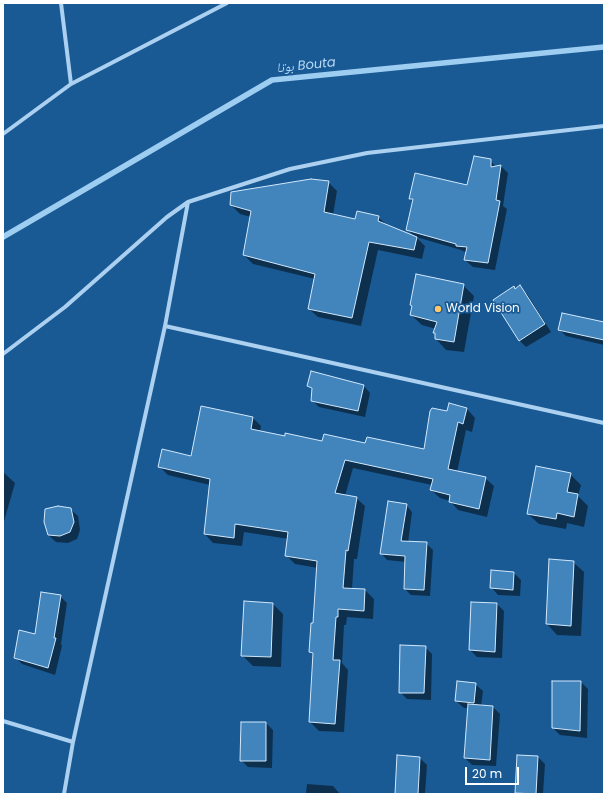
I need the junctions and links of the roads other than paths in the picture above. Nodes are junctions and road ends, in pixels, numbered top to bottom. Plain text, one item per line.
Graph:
1 (61, 3) edge
2 (227, 3) edge
3 (71, 84) junction
4 (604, 126) edge
5 (3, 134) edge
6 (188, 202) junction
7 (165, 326) junction
8 (3, 354) edge
9 (604, 422) edge
10 (3, 721) edge
11 (73, 742) junction
12 (64, 794) edge

1 - 3 street
2 - 3 street
3 - 5 street
4 - 6 street
6 - 7 street
6 - 8 street
7 - 9 street
7 - 11 street
10 - 11 street
11 - 12 street

